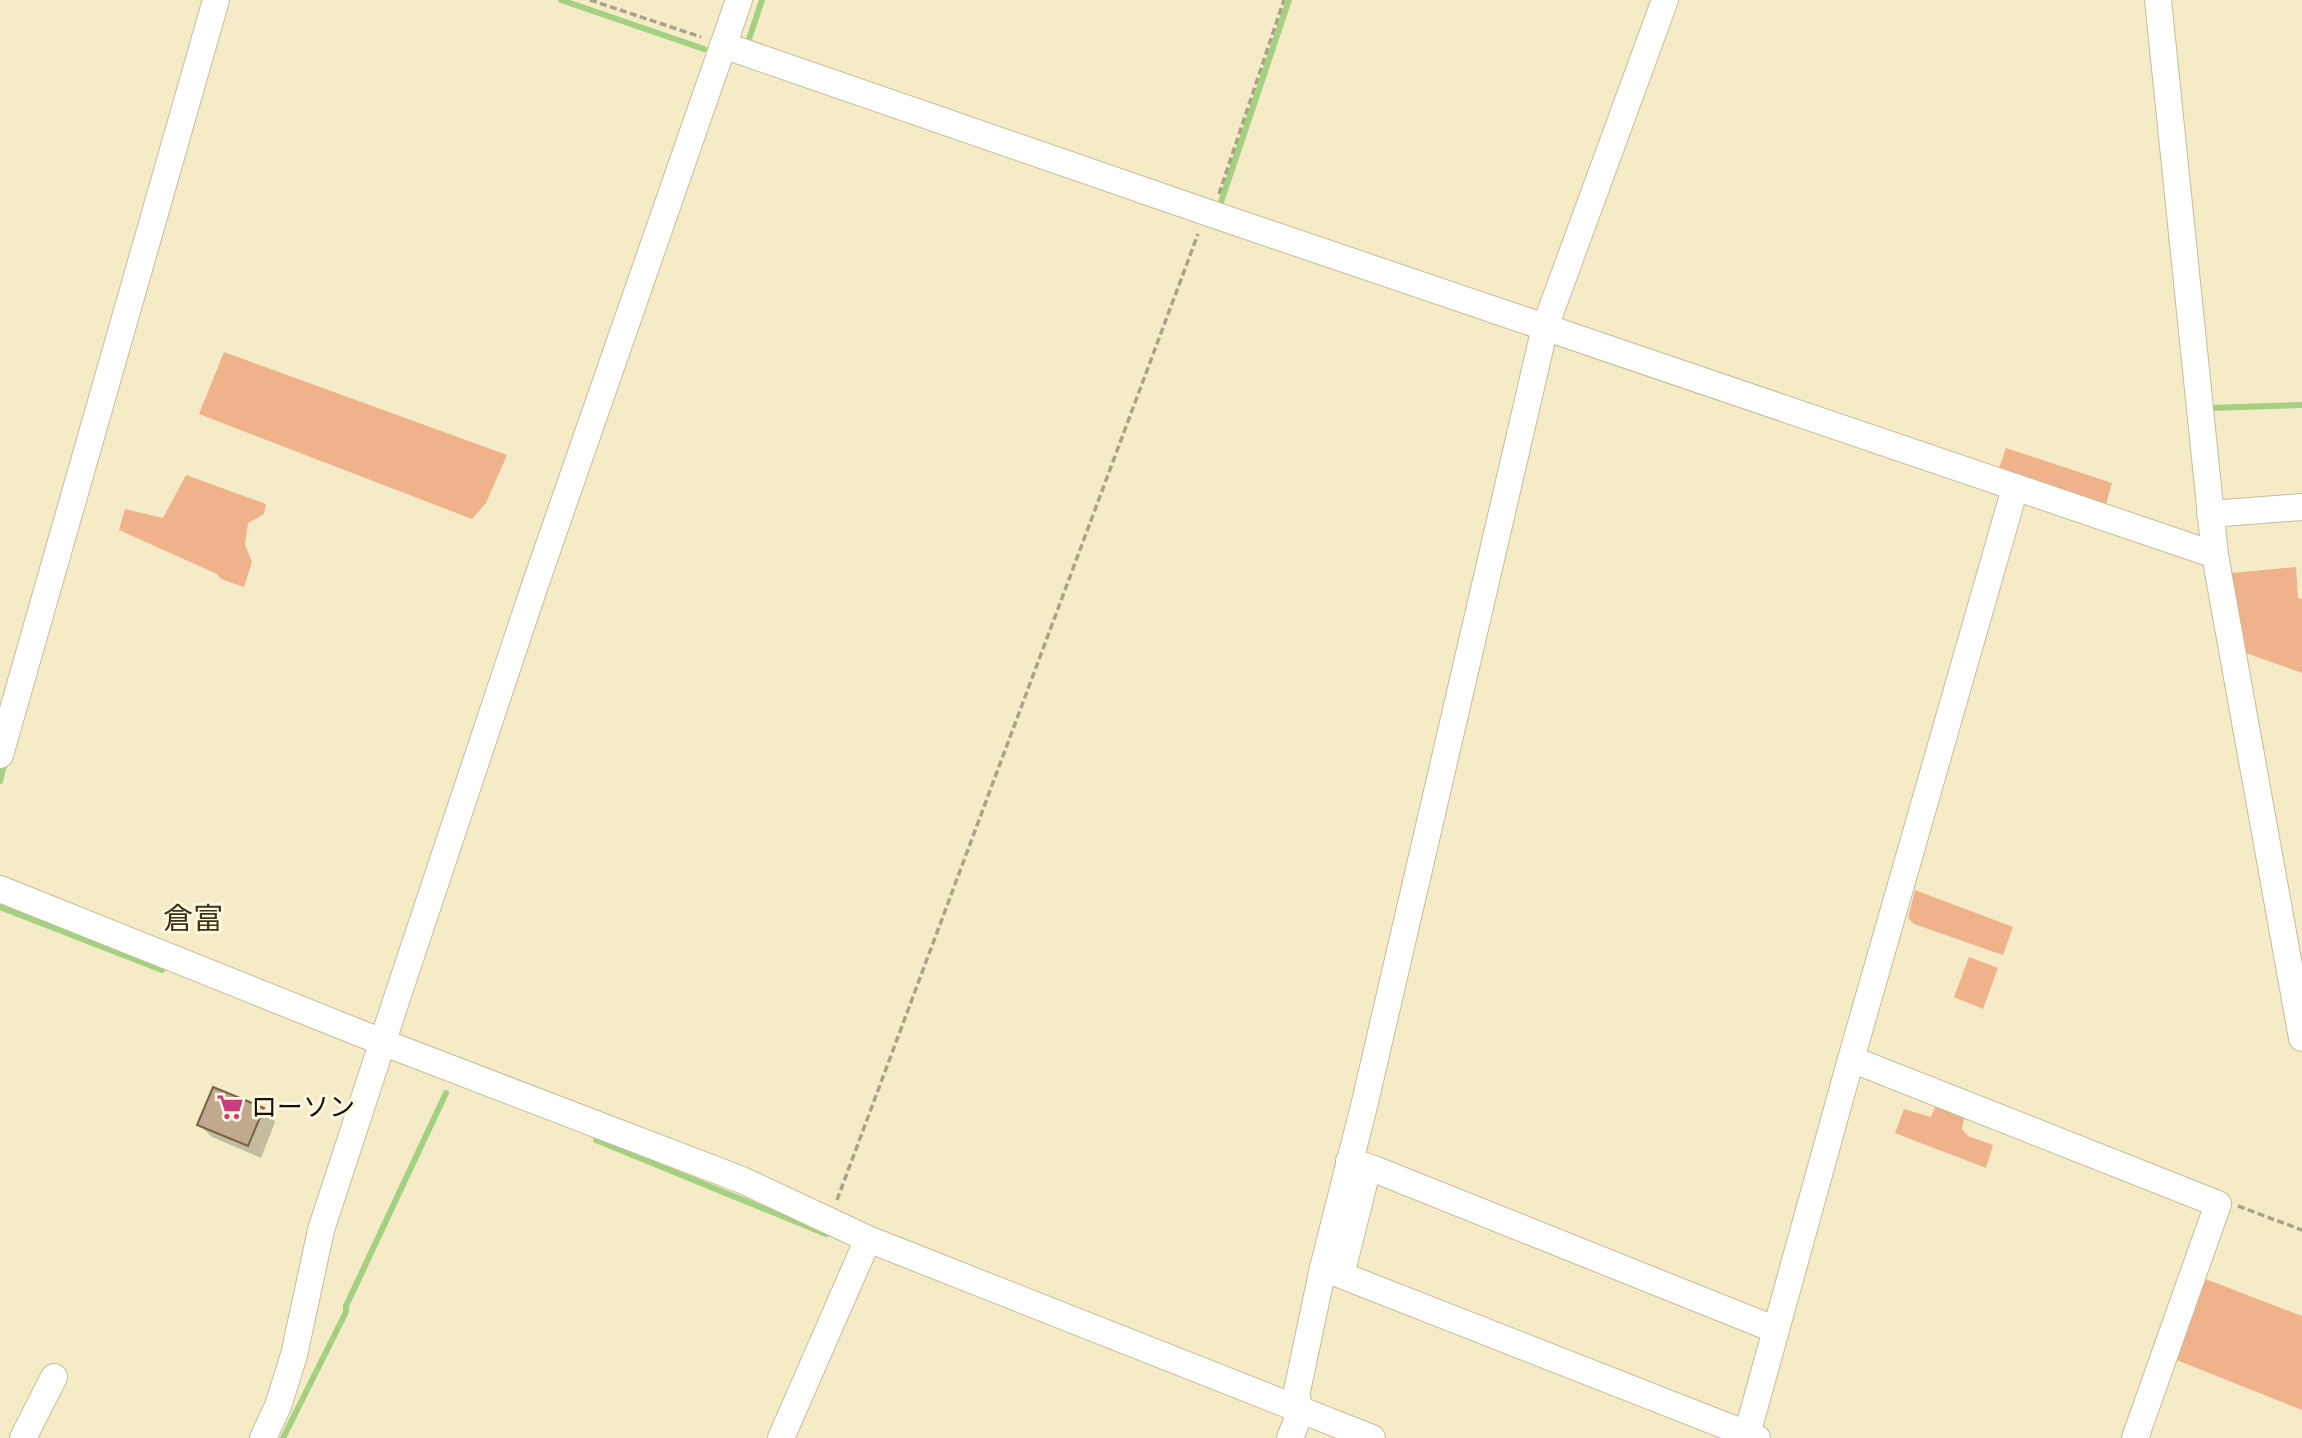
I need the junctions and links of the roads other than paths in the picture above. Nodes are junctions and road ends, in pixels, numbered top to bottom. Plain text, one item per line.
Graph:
1 (216, 0) edge
2 (739, 0) edge
3 (1665, 0) edge
4 (2158, 0) edge
5 (723, 45) junction
6 (1545, 327) junction
7 (2015, 488) junction
8 (2302, 507) edge
9 (2210, 514) junction
10 (2215, 555) junction
11 (0, 755) edge
12 (0, 889) edge
13 (2302, 1038) edge
14 (382, 1042) junction
15 (1858, 1062) junction
16 (1359, 1164) junction
17 (865, 1246) junction
18 (1333, 1272) junction
19 (1776, 1330) junction
20 (54, 1377) dead end
21 (1295, 1422) edge
22 (1751, 1437) edge
23 (23, 1438) edge
24 (263, 1438) edge
25 (780, 1438) edge
26 (1372, 1438) edge
27 (2135, 1438) edge

1 - 11 street
2 - 5 street
3 - 6 street
4 - 9 street
5 - 6 street
5 - 14 street
6 - 7 street
6 - 16 street
7 - 10 street
7 - 15 street
8 - 9 street
9 - 10 street
10 - 13 street
12 - 14 street
14 - 17 street
14 - 24 street
15 - 19 street
15 - 27 street
16 - 18 street
16 - 19 street
17 - 21 street
17 - 25 street
18 - 21 street
18 - 22 street
19 - 22 street
20 - 23 street
21 - 26 street

